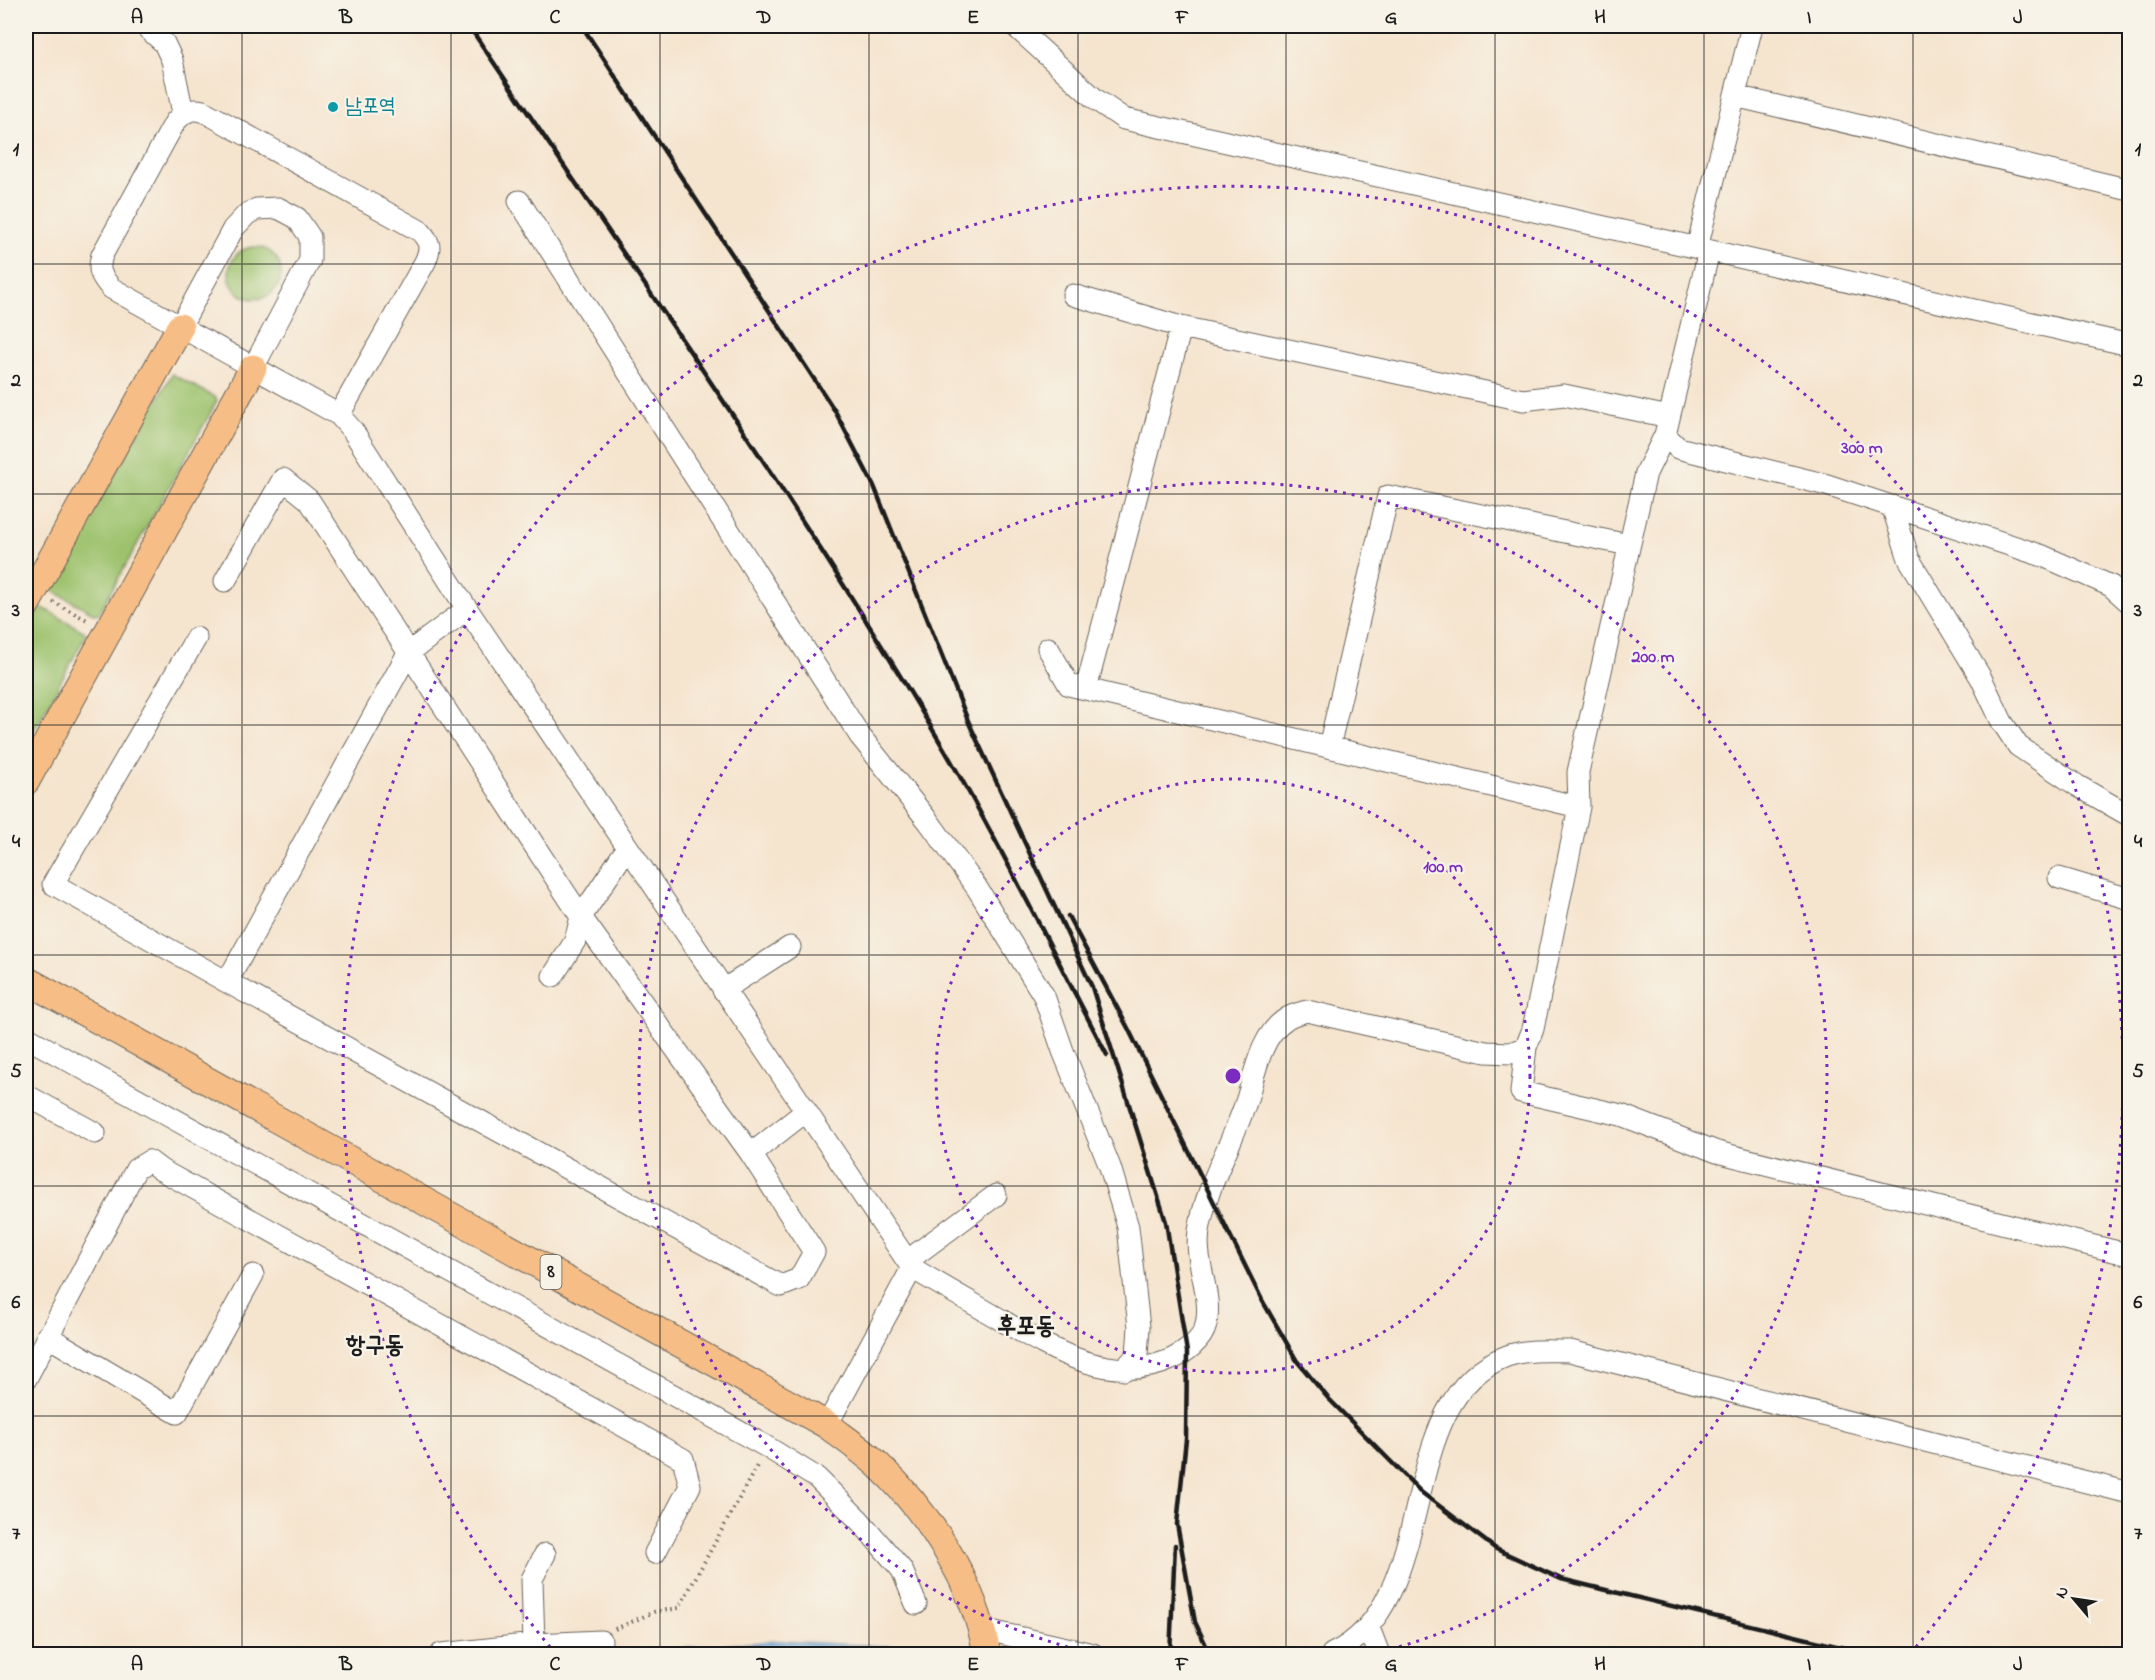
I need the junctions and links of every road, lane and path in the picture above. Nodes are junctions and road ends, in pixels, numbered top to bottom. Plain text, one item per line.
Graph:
1 (146, 26) edge
2 (1015, 26) edge
3 (1752, 26) edge
4 (1735, 96) junction
5 (183, 113) junction
6 (2130, 190) edge
7 (519, 201) dead end
8 (1703, 250) junction
9 (1073, 295) dead end
10 (180, 327) junction
11 (1181, 327) junction
12 (2130, 345) edge
13 (254, 368) junction
14 (339, 415) junction
15 (1667, 426) junction
16 (1892, 506) junction
17 (1629, 545) junction
18 (225, 581) dead end
19 (29, 598) edge
20 (2130, 603) edge
21 (467, 609) junction
22 (108, 631) junction
23 (196, 638) dead end
24 (1048, 648) dead end
25 (408, 653) junction
26 (1086, 689) junction
27 (1329, 747) junction
28 (26, 781) edge
29 (1579, 807) junction
30 (2130, 816) edge
31 (627, 848) junction
32 (2059, 878) dead end
33 (2130, 899) edge
34 (580, 917) junction
35 (790, 947) dead end
36 (553, 976) dead end
37 (26, 980) edge
38 (226, 982) junction
39 (723, 990) junction
40 (26, 1037) edge
41 (1526, 1047) junction
42 (26, 1095) edge
43 (806, 1112) junction
44 (95, 1133) dead end
45 (751, 1154) junction
46 (996, 1195) dead end
47 (2130, 1255) edge
48 (910, 1264) junction
49 (253, 1275) dead end
50 (47, 1335) junction
51 (1124, 1370) junction
52 (26, 1379) edge
53 (827, 1425) junction
54 (767, 1447) junction
55 (2130, 1493) edge
56 (655, 1553) dead end
57 (545, 1554) dead end
58 (916, 1604) dead end
59 (1369, 1628) junction
60 (601, 1641) joint
61 (985, 1642) edge
62 (534, 1644) junction
63 (441, 1654) edge
64 (1093, 1654) edge
65 (1332, 1654) edge
66 (1379, 1654) edge

1 - 5 street
2 - 8 street
3 - 4 street
4 - 6 street
4 - 8 street
5 - 10 street
5 - 14 street
7 - 51 street
8 - 12 street
8 - 15 street
9 - 11 street
10 - 13 street
10 - 13 street
10 - 19 main road
11 - 15 street
11 - 26 street
13 - 14 street
13 - 22 main road
14 - 21 street
15 - 16 street
15 - 17 street
16 - 20 street
16 - 30 street
17 - 27 street
17 - 29 street
18 - 25 street
19 - 22 path
21 - 25 street
21 - 31 street
22 - 28 main road
23 - 38 street
24 - 26 street
25 - 34 street
25 - 38 street
26 - 27 street
27 - 29 street
29 - 41 street
31 - 34 street
31 - 39 street
32 - 33 street
34 - 36 street
34 - 45 street
35 - 39 street
37 - 53 main road, 8
38 - 45 street
39 - 43 street
40 - 54 street
41 - 47 street
41 - 51 street
42 - 44 street
43 - 45 street
43 - 48 street
46 - 48 street
48 - 51 street
48 - 53 street
49 - 50 street
50 - 52 street
50 - 56 street
53 - 61 main road, 8
54 - 58 street
54 - 60 path
55 - 59 street
57 - 62 street
59 - 65 street
59 - 66 street
60 - 62 street
61 - 64 street
62 - 63 street

